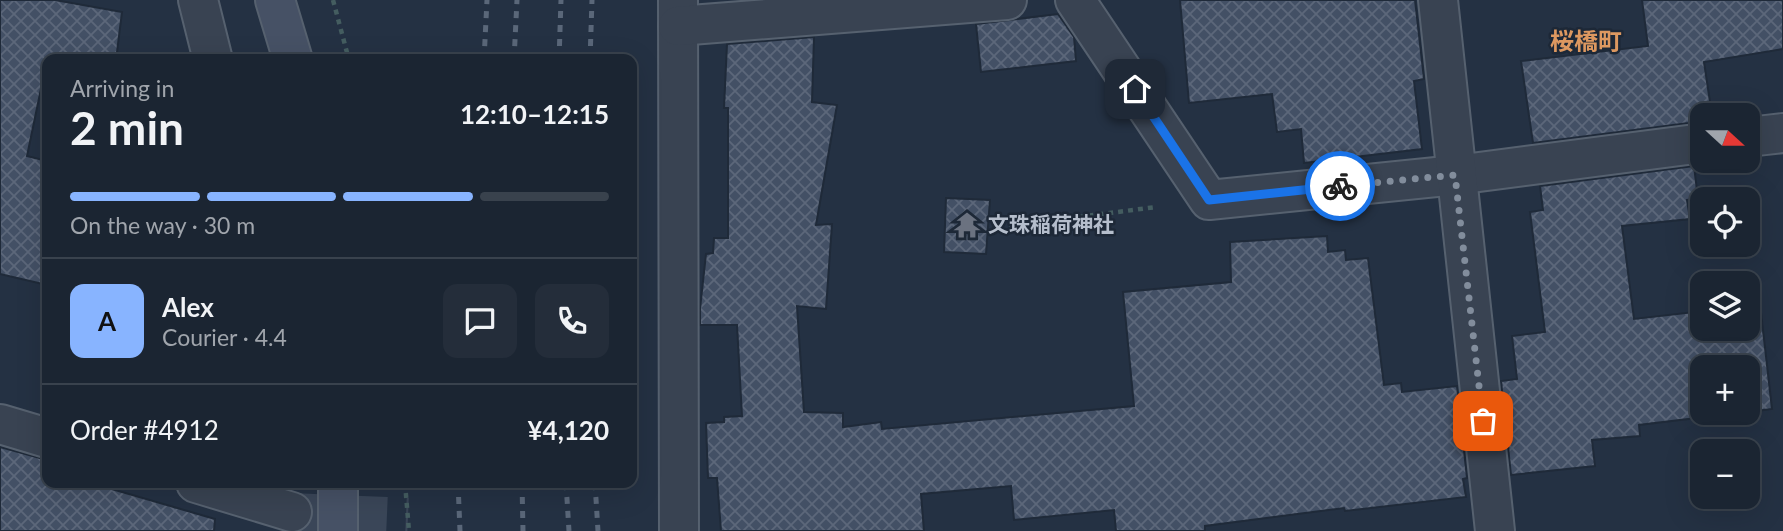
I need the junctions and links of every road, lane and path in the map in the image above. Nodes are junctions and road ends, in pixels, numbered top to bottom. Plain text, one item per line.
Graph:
1 (198, 0) edge
2 (275, 0) edge
3 (333, 0) edge
4 (1007, 0) edge
5 (1075, 0) edge
6 (1438, 0) edge
7 (678, 13) edge
8 (212, 54) edge
9 (291, 54) edge
10 (347, 54) edge
11 (1783, 133) edge
12 (1760, 136) edge
13 (1690, 145) edge
14 (1455, 175) junction
15 (1209, 200) junction
16 (1009, 226) dead end
17 (0, 424) edge
18 (42, 437) edge
19 (213, 488) edge
20 (338, 488) edge
21 (405, 488) edge
22 (282, 508) tunnel mouth
23 (338, 531) edge
24 (409, 531) edge
25 (679, 531) edge
26 (1495, 531) edge

1 - 8 street
2 - 9 main road
3 - 10 path
4 - 7 street
5 - 15 street
6 - 14 street
7 - 25 street
11 - 12 street
13 - 14 street
14 - 15 street
14 - 26 street
15 - 16 path
17 - 18 street
19 - 22 street
20 - 23 main road
21 - 24 path

